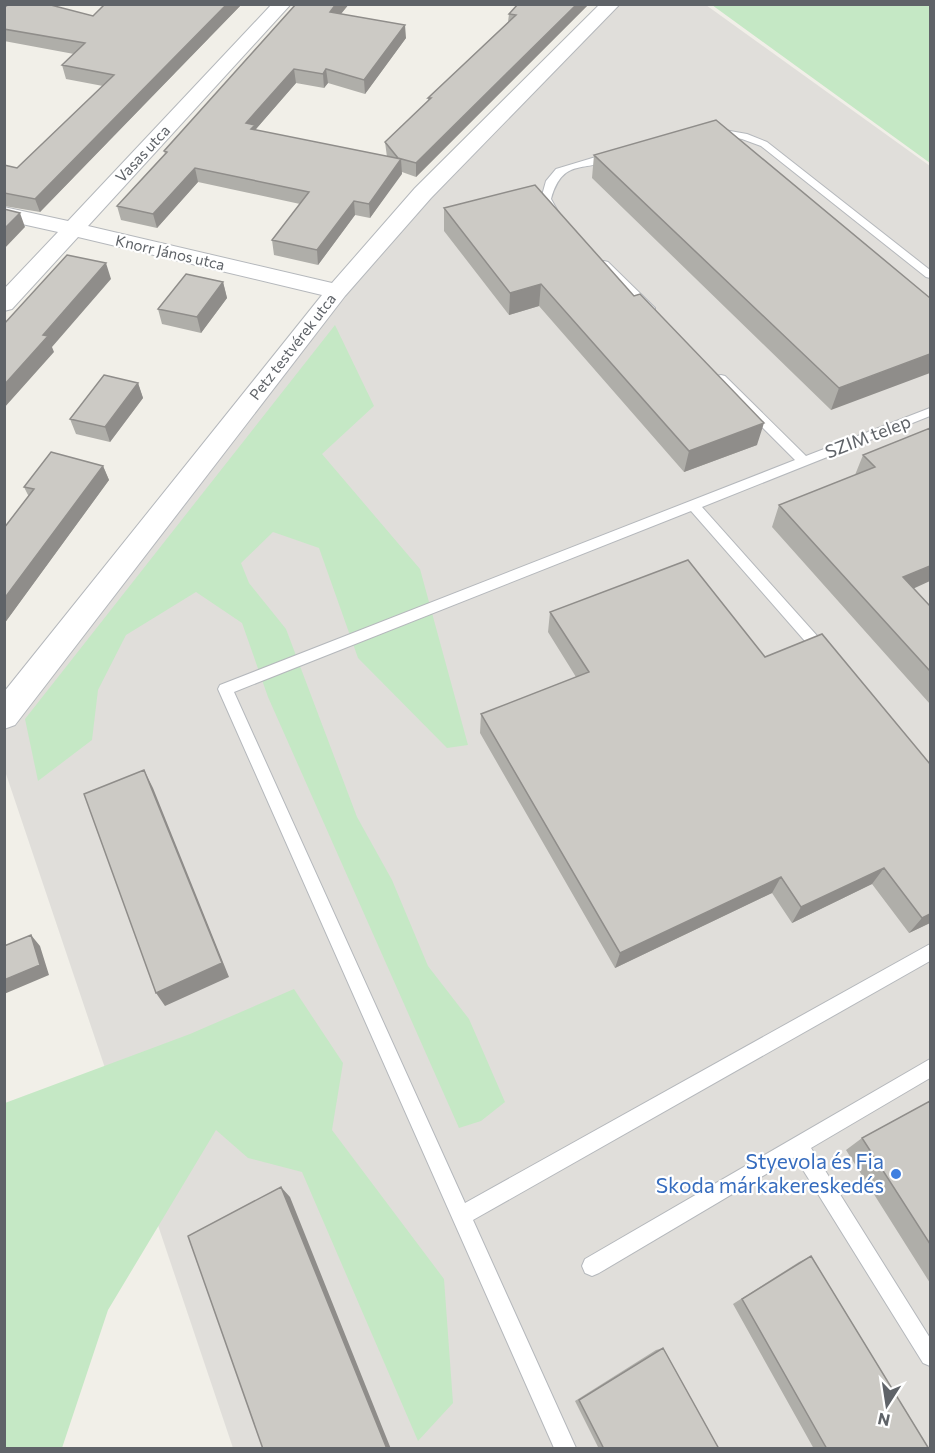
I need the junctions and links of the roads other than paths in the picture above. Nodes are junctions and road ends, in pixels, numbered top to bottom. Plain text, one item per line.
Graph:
1 (282, 4) edge
2 (611, 4) edge
3 (706, 130) edge
4 (628, 150) edge
5 (4, 213) edge
6 (564, 225) edge
7 (72, 231) junction
8 (597, 257) edge
9 (930, 275) edge
10 (337, 291) junction
11 (4, 303) edge
12 (655, 314) edge
13 (713, 372) edge
14 (930, 412) edge
15 (805, 462) junction
16 (693, 505) junction
17 (834, 664) edge
18 (4, 716) edge
19 (930, 952) edge
20 (930, 1068) edge
21 (798, 1144) junction
22 (460, 1216) junction
23 (592, 1266) dead end
24 (930, 1356) edge
25 (565, 1449) edge

1 - 7 street, Vasas utca
2 - 10 street, Petz testvérek utca
3 - 9 lane
4 - 6 lane
5 - 7 street, Knorr János utca
7 - 10 street, Knorr János utca
7 - 11 street, Vasas utca
8 - 12 lane
10 - 18 street, Petz testvérek utca
13 - 15 lane
14 - 15 lane, SZIM telep
15 - 16 lane, SZIM telep
16 - 17 lane
16 - 22 lane, SZIM telep
19 - 22 lane
20 - 21 lane
21 - 23 lane
21 - 24 lane
22 - 25 lane

